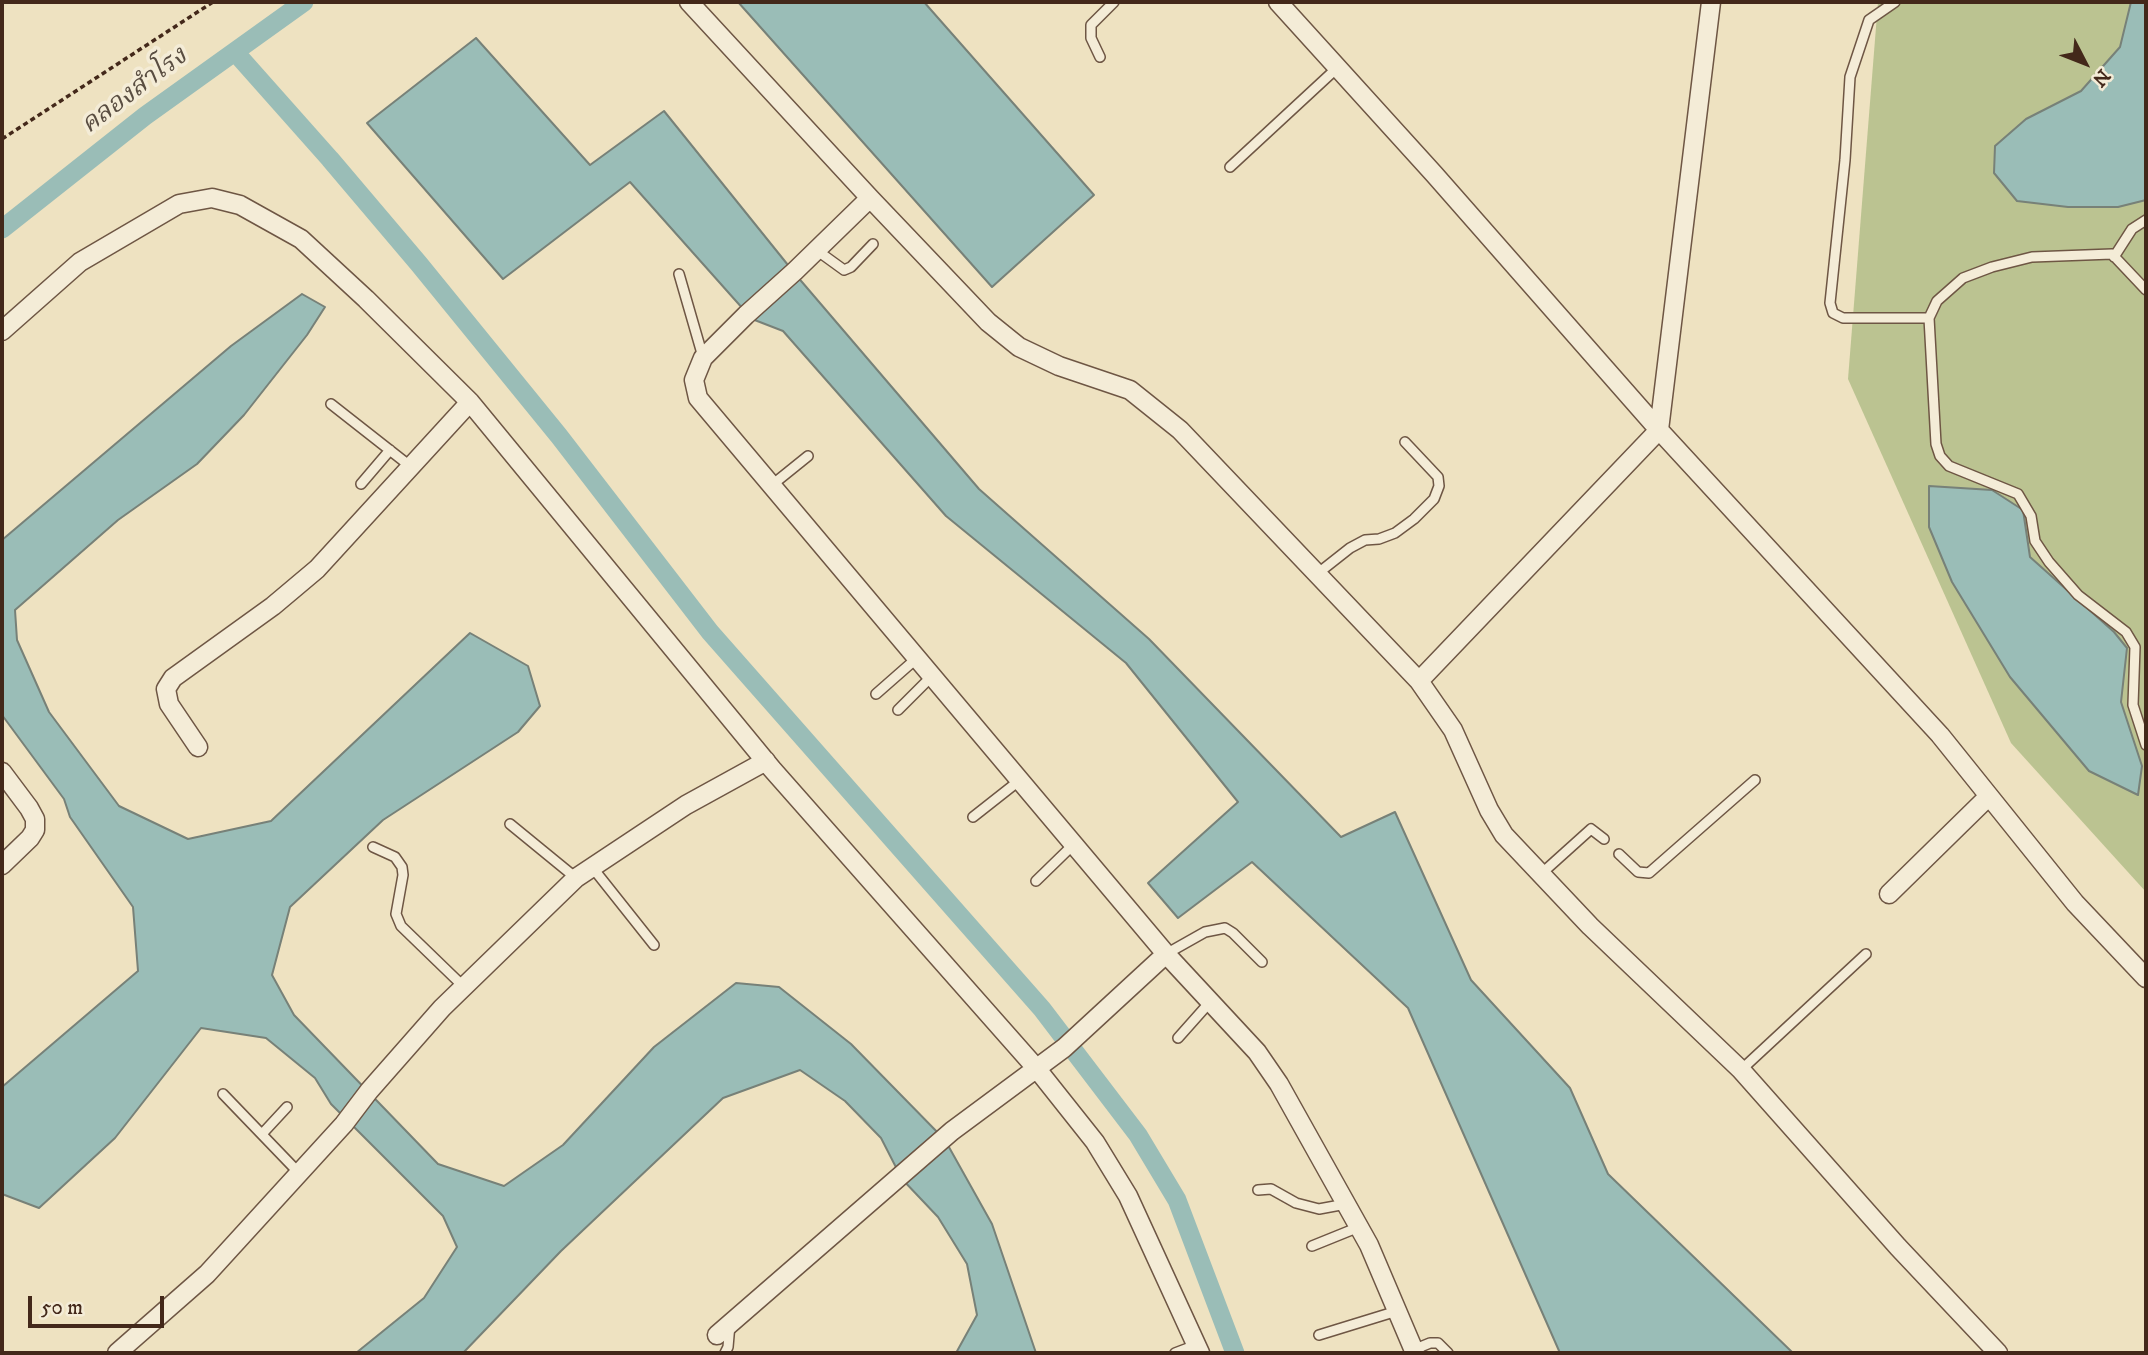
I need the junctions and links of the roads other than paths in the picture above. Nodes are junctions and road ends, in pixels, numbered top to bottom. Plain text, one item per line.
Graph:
1 (689, 2) edge
2 (1114, 2) edge
3 (1278, 2) edge
4 (1711, 2) edge
5 (1895, 2) edge
6 (1100, 57) dead end
7 (1338, 68) junction
8 (1230, 167) dead end
9 (870, 198) junction
10 (2146, 220) edge
11 (873, 244) dead end
12 (815, 250) junction
13 (2114, 257) junction
14 (678, 274) dead end
15 (2146, 290) edge
16 (1930, 318) junction
17 (2, 331) edge
18 (704, 358) junction
19 (470, 402) junction
20 (331, 404) dead end
21 (1659, 430) junction
22 (1405, 442) dead end
23 (390, 450) junction
24 (808, 456) dead end
25 (410, 466) junction
26 (361, 484) dead end
27 (772, 485) junction
28 (1317, 574) junction
29 (918, 659) junction
30 (932, 676) junction
31 (1419, 681) junction
32 (876, 694) dead end
33 (898, 710) dead end
34 (2146, 745) edge
35 (198, 747) dead end
36 (766, 761) junction
37 (2, 772) edge
38 (1020, 780) junction
39 (1755, 780) dead end
40 (1989, 796) junction
41 (972, 817) dead end
42 (510, 824) dead end
43 (1604, 839) dead end
44 (1074, 844) junction
45 (373, 848) dead end
46 (1619, 853) dead end
47 (2, 865) edge
48 (592, 867) junction
49 (1541, 874) junction
50 (576, 878) junction
51 (1036, 881) dead end
52 (1889, 894) dead end
53 (654, 945) dead end
54 (1166, 954) junction
55 (1866, 954) dead end
56 (1262, 962) dead end
57 (2146, 978) edge
58 (464, 987) junction
59 (1210, 1002) junction
60 (1178, 1038) dead end
61 (1037, 1069) junction
62 (1741, 1070) junction
63 (223, 1094) dead end
64 (288, 1107) dead end
65 (262, 1134) junction
66 (299, 1173) junction
67 (1258, 1190) dead end
68 (1346, 1205) junction
69 (1359, 1227) junction
70 (1312, 1246) dead end
71 (1397, 1311) junction
72 (724, 1330) joint
73 (1319, 1335) dead end
74 (1198, 1349) edge
75 (1414, 1351) edge
76 (117, 1353) edge
77 (725, 1353) edge
78 (1175, 1353) edge
79 (1448, 1353) edge
80 (1998, 1353) edge

1 - 9 street
2 - 6 lane
3 - 7 street
4 - 21 street
5 - 16 lane
7 - 8 lane
7 - 21 street
9 - 12 street
9 - 28 street
10 - 13 lane
11 - 12 lane
12 - 18 street
13 - 15 lane
13 - 16 lane
14 - 18 lane
16 - 34 lane
17 - 19 street
18 - 27 street
19 - 25 street
19 - 36 street
20 - 23 lane
21 - 31 street
21 - 40 street
22 - 28 lane
23 - 25 lane
23 - 26 lane
24 - 27 lane
25 - 35 street
27 - 29 street
28 - 31 street
29 - 30 street
29 - 32 lane
30 - 33 lane
30 - 38 street
31 - 49 street
36 - 48 street
36 - 61 street
37 - 47 street
38 - 41 lane
38 - 44 street
39 - 46 lane
40 - 52 street
40 - 57 street
42 - 50 lane
43 - 49 lane
44 - 51 lane
44 - 54 street
45 - 58 lane
48 - 50 street
48 - 53 lane
49 - 62 street
50 - 58 street
54 - 56 lane
54 - 59 street
54 - 61 street
55 - 62 lane
58 - 66 street
59 - 60 lane
59 - 68 street
61 - 72 street
61 - 74 street
62 - 80 street
63 - 65 lane
64 - 65 lane
65 - 66 lane
66 - 76 street
67 - 68 lane
68 - 69 street
69 - 70 lane
69 - 71 street
71 - 73 lane
71 - 75 street
72 - 77 lane
74 - 78 lane
75 - 79 lane

